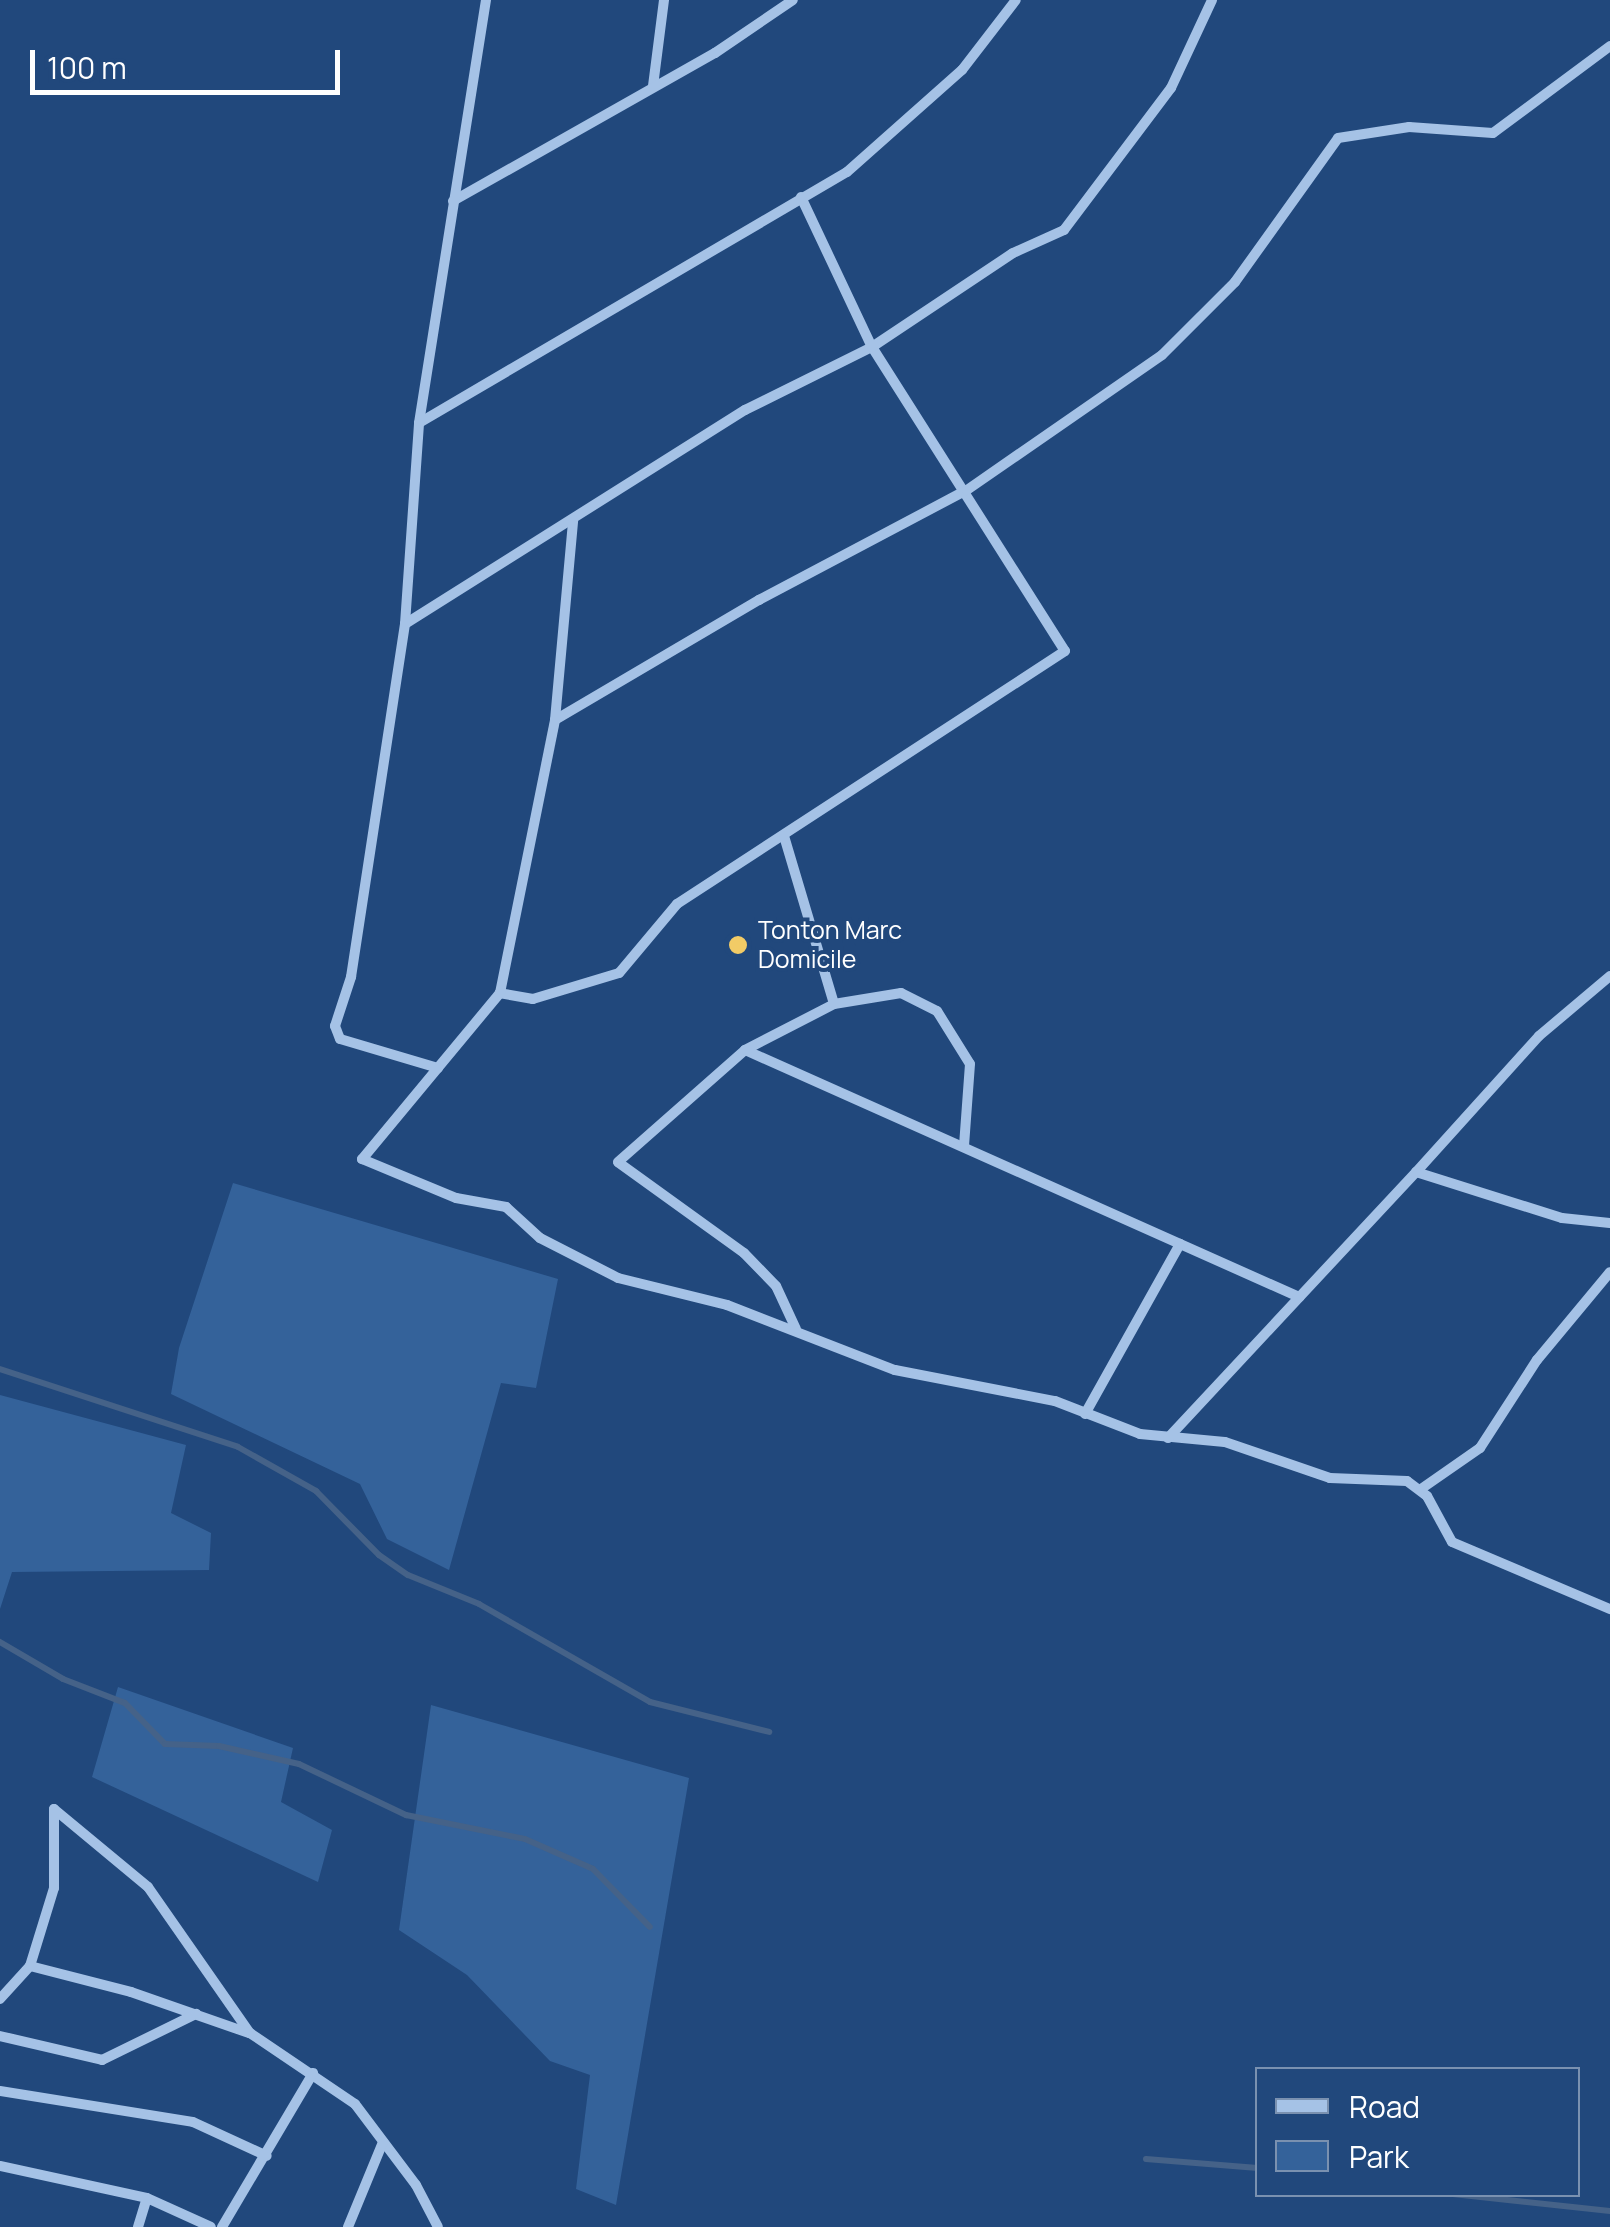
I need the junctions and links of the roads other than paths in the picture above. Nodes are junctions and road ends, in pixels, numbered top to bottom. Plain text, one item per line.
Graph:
1 (486, 0) edge
2 (664, 0) edge
3 (793, 0) edge
4 (1016, 0) edge
5 (1212, 0) edge
6 (1610, 46) edge
7 (653, 86) junction
8 (801, 197) junction
9 (454, 201) junction
10 (872, 347) junction
11 (419, 423) junction
12 (968, 490) junction
13 (572, 522) junction
14 (405, 624) junction
15 (556, 720) junction
16 (784, 836) junction
17 (1610, 976) edge
18 (500, 993) junction
19 (834, 1004) junction
20 (745, 1050) junction
21 (438, 1068) junction
22 (964, 1146) junction
23 (1416, 1172) junction
24 (1610, 1223) edge
25 (1180, 1244) junction
26 (1610, 1272) edge
27 (1300, 1297) junction
28 (796, 1330) junction
29 (1084, 1414) junction
30 (1168, 1438) junction
31 (1421, 1489) junction
32 (1610, 1608) edge
33 (30, 1966) junction
34 (0, 1999) edge
35 (196, 2014) junction
36 (250, 2033) junction
37 (0, 2036) edge
38 (312, 2072) junction
39 (0, 2091) edge
40 (384, 2142) junction
41 (268, 2156) junction
42 (0, 2166) edge
43 (146, 2198) junction
44 (138, 2227) edge
45 (211, 2227) edge
46 (222, 2227) edge
47 (348, 2227) edge
48 (438, 2227) edge

1 - 9 street
2 - 7 street
3 - 7 street
4 - 8 street
5 - 10 street
6 - 12 street
7 - 9 street
8 - 10 street
8 - 11 street
9 - 11 street
10 - 12 street
10 - 13 street
11 - 14 street
12 - 15 street
12 - 16 street
13 - 14 street
13 - 15 street
14 - 21 street
15 - 18 street
16 - 18 street
16 - 19 street
17 - 23 street
18 - 21 street
19 - 20 street
19 - 22 street
20 - 22 street
20 - 28 street
21 - 28 street
22 - 25 street
23 - 24 street
23 - 27 street
25 - 27 street
25 - 29 street
26 - 31 street
27 - 30 street
28 - 29 street
29 - 30 street
30 - 31 street
31 - 32 street
33 - 34 street
33 - 35 street
33 - 36 street
35 - 36 street
35 - 37 street
36 - 38 street
38 - 40 street
38 - 41 street
39 - 41 street
40 - 47 street
40 - 48 street
41 - 46 street
42 - 43 street
43 - 44 street
43 - 45 street

